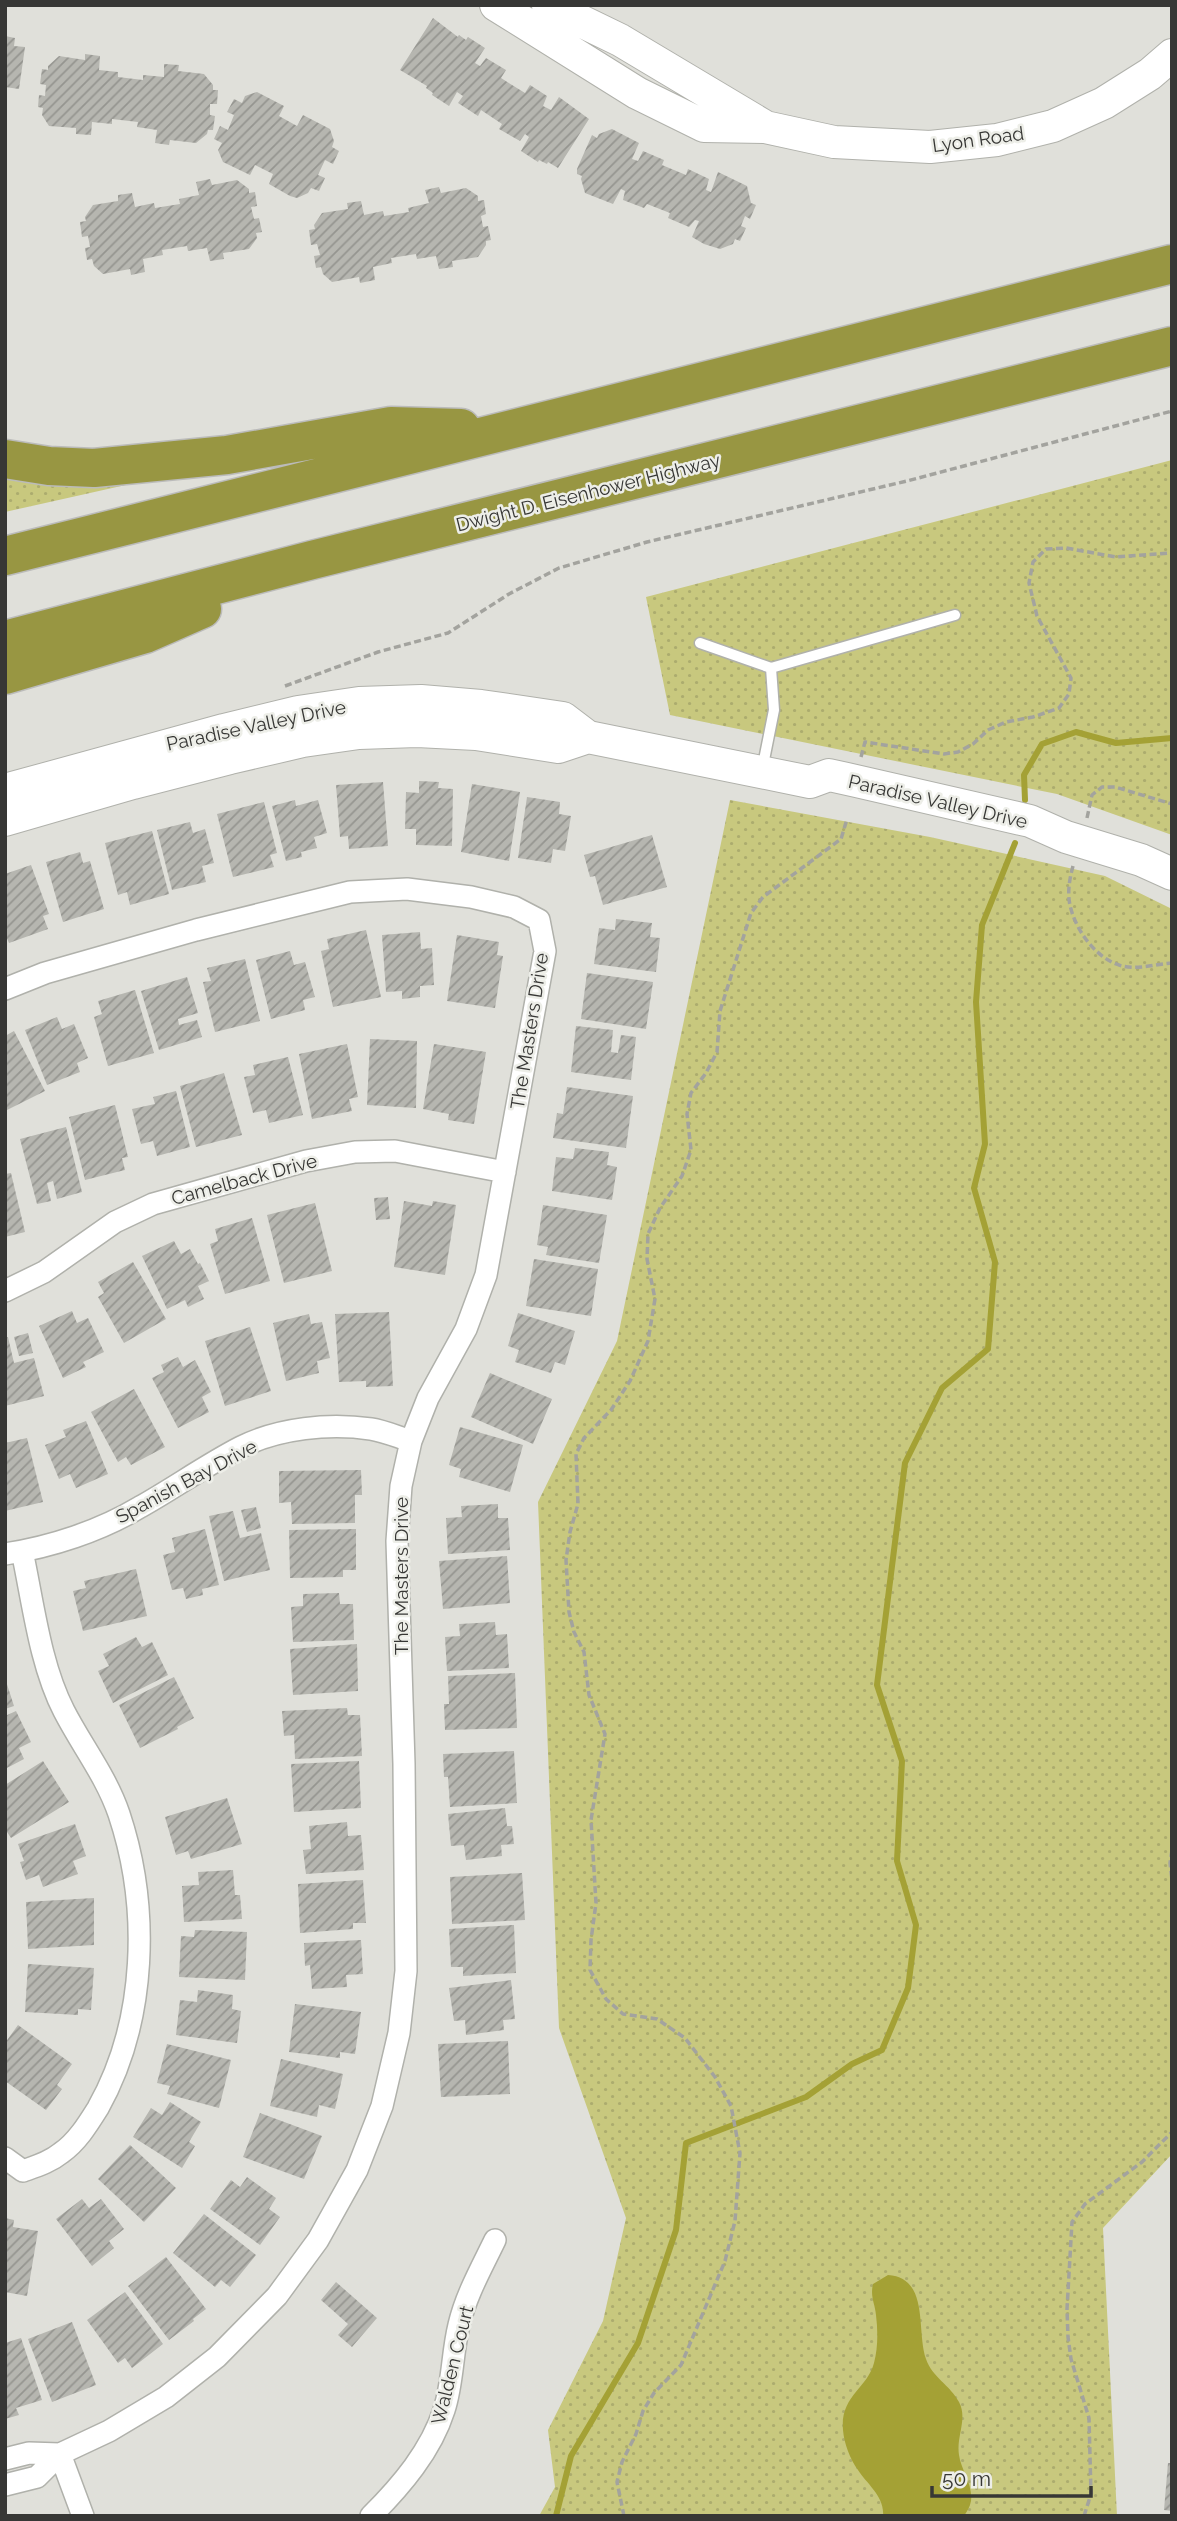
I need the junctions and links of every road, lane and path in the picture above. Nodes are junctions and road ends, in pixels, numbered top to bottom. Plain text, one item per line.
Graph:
1 (496, 5) edge
2 (548, 5) edge
3 (1172, 55) edge
4 (765, 127) junction
5 (1172, 264) edge
6 (1172, 346) edge
7 (1172, 411) edge
8 (505, 429) junction
9 (5, 459) edge
10 (1172, 552) edge
11 (5, 556) edge
12 (312, 561) junction
13 (955, 615) dead end
14 (5, 640) edge
15 (700, 643) dead end
16 (771, 668) junction
17 (5, 675) edge
18 (282, 687) dead end
19 (588, 737) junction
20 (860, 764) dead end
21 (762, 773) junction
22 (5, 790) edge
23 (1172, 804) edge
24 (847, 819) dead end
25 (5, 820) edge
26 (1076, 839) junction
27 (1172, 874) edge
28 (1172, 963) edge
29 (5, 989) edge
30 (505, 1172) junction
31 (5, 1291) edge
32 (411, 1441) junction
33 (14, 1553) edge
34 (1172, 1850) edge
35 (1172, 1880) edge
36 (1172, 2132) edge
37 (5, 2158) edge
38 (495, 2240) dead end
39 (60, 2454) junction
40 (5, 2459) edge
41 (5, 2485) edge
42 (83, 2516) edge
43 (371, 2516) edge
44 (624, 2516) edge
45 (1084, 2516) edge

1 - 4 street, Lyon Road
2 - 4 street, Lyon Road
3 - 4 street, Lyon Road
5 - 8 highway
6 - 12 highway, Dwight D. Eisenhower Highway
7 - 18 path
8 - 9 highway
8 - 11 highway
10 - 20 path
12 - 14 highway, Dwight D. Eisenhower Highway
12 - 17 highway
13 - 16 lane
15 - 16 lane
16 - 21 lane
19 - 21 street, Paradise Valley Drive
19 - 22 street, Paradise Valley Drive
19 - 25 street, Paradise Valley Drive
21 - 26 street, Paradise Valley Drive
23 - 26 path
24 - 44 path
26 - 27 street, Paradise Valley Drive
26 - 28 path
29 - 30 street, The Masters Drive
30 - 31 street, Camelback Drive
30 - 32 street, The Masters Drive
32 - 33 street, Spanish Bay Drive
32 - 39 street, The Masters Drive
33 - 37 street
34 - 35 path
36 - 45 path
38 - 43 street, Walden Court
39 - 40 street, The Masters Drive
39 - 41 street, The Masters Drive
39 - 42 street

